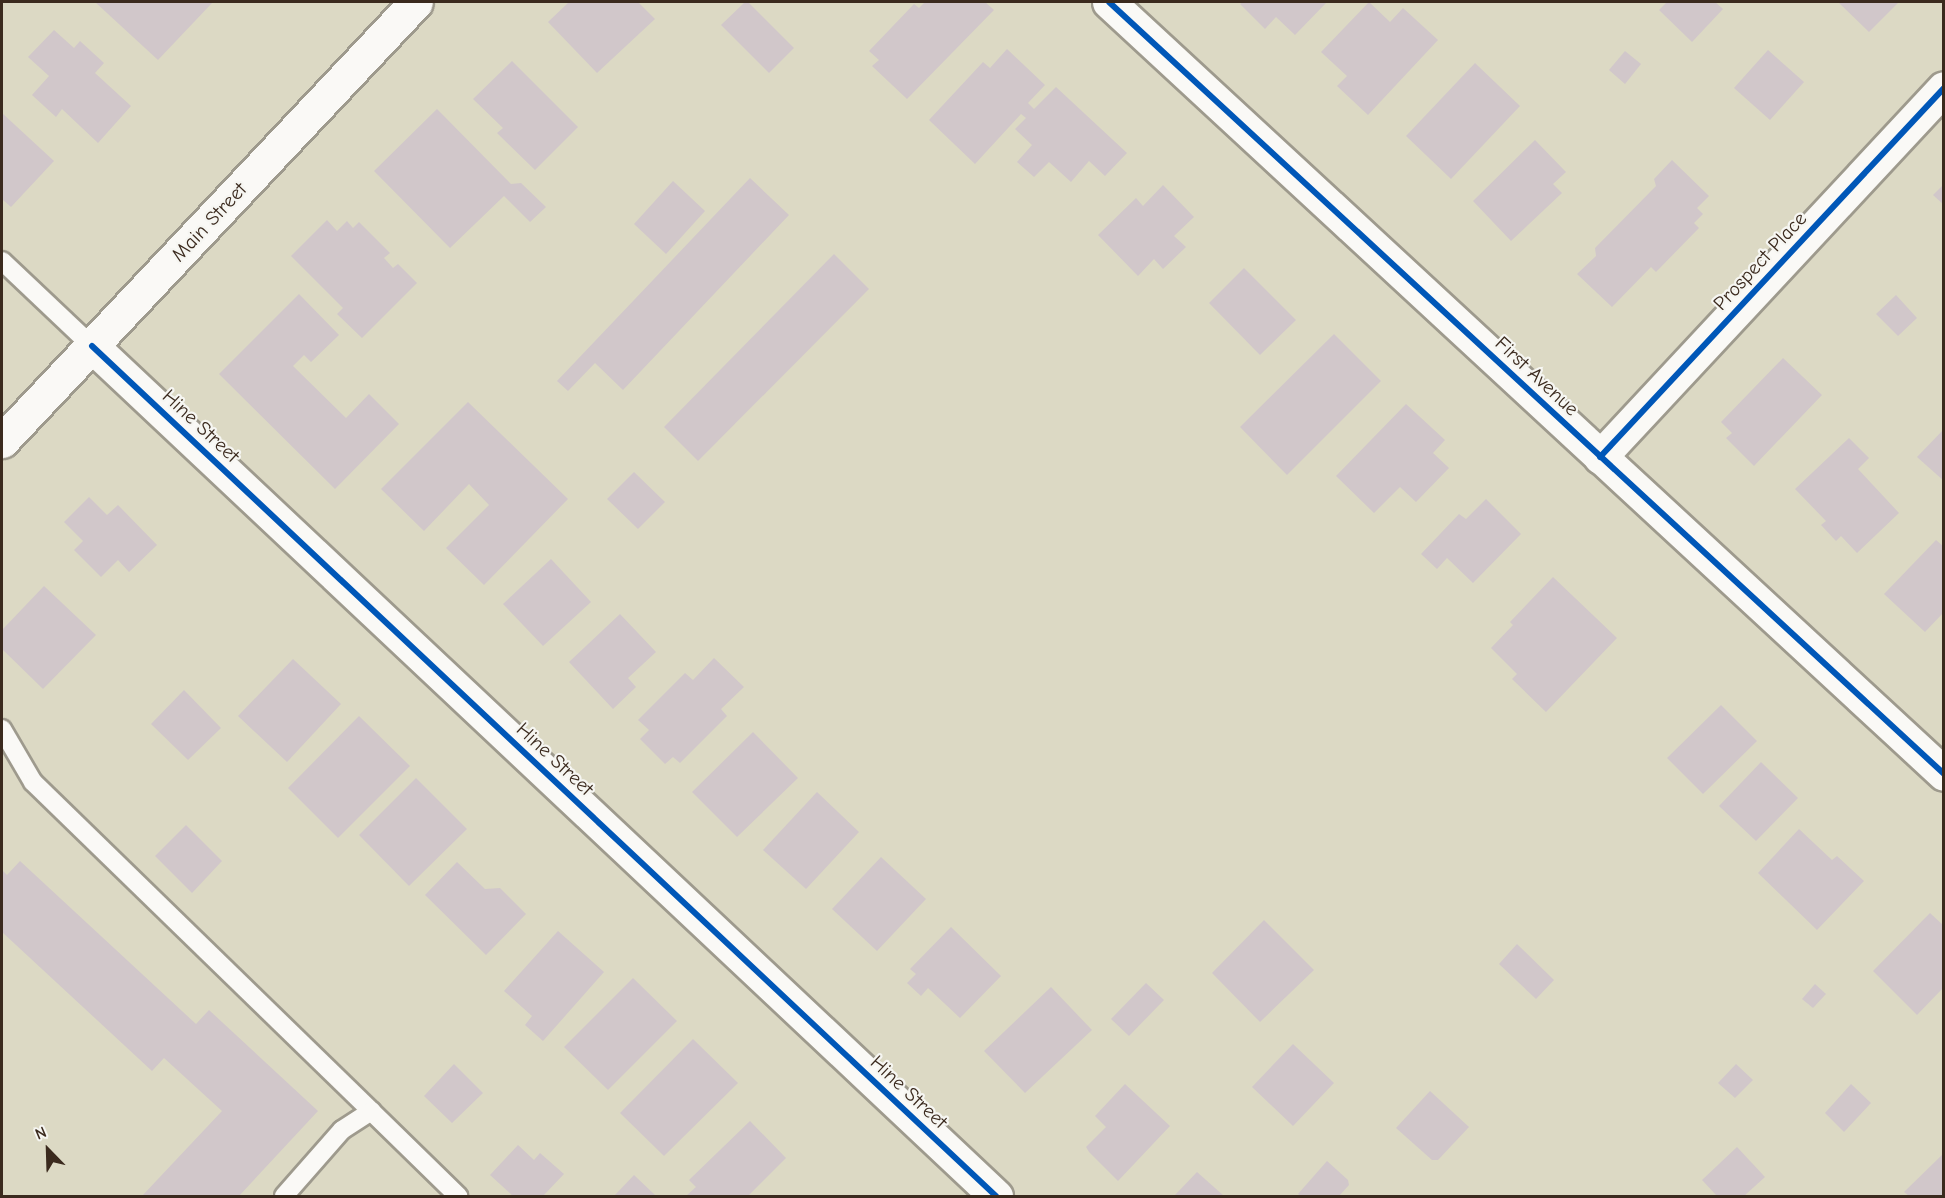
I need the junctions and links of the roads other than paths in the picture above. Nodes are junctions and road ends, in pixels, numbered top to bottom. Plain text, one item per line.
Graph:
1 (416, 2) edge
2 (1109, 2) edge
3 (1944, 87) edge
4 (2, 261) edge
5 (92, 346) junction
6 (2, 441) edge
7 (1600, 458) junction
8 (2, 729) edge
9 (1944, 774) edge
10 (371, 1112) junction
11 (284, 1197) edge
12 (458, 1197) edge
13 (996, 1197) edge

1 - 5 street, Main Street
2 - 7 street, First Avenue
3 - 7 street, Prospect Place
4 - 5 lane
5 - 6 street, Main Street
5 - 13 street, Hine Street
7 - 9 street, First Avenue
8 - 10 lane
10 - 11 lane
10 - 12 lane

